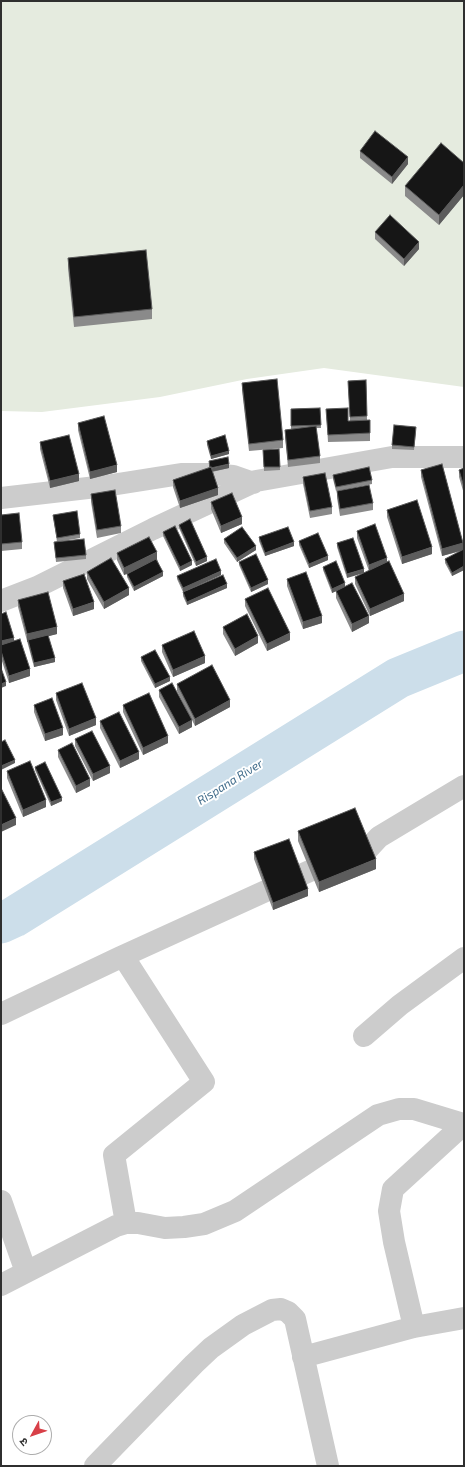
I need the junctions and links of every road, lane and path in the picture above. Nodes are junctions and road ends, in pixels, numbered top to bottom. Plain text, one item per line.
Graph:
1 (464, 457) edge
2 (253, 483) junction
3 (1, 498) edge
4 (1, 602) edge
5 (464, 786) edge
6 (123, 956) junction
7 (464, 958) edge
8 (1, 1014) edge
9 (364, 1036) dead end
10 (464, 1124) edge
11 (1, 1201) edge
12 (126, 1223) junction
13 (26, 1272) junction
14 (1, 1285) edge
15 (464, 1318) edge
16 (414, 1327) junction
17 (303, 1357) junction
18 (95, 1466) edge
19 (328, 1466) edge

1 - 2 street
2 - 3 street
2 - 4 street
5 - 6 street
6 - 8 street
6 - 12 street
7 - 9 street
10 - 12 street
10 - 16 street
11 - 13 street
12 - 13 street
13 - 14 street
15 - 16 street
16 - 17 street
17 - 18 street
17 - 19 street

